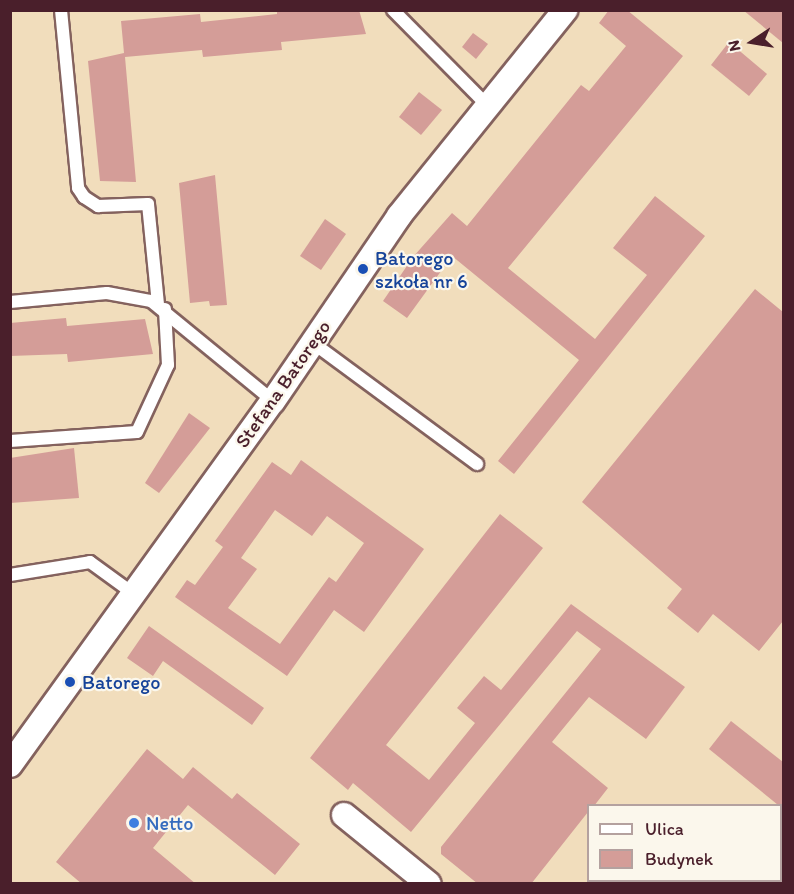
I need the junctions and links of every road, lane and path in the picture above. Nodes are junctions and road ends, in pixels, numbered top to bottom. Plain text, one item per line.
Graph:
1 (61, 10) edge
2 (393, 10) edge
3 (565, 10) edge
4 (489, 107) junction
5 (10, 302) edge
6 (162, 307) junction
7 (313, 343) junction
8 (273, 401) junction
9 (10, 441) edge
10 (477, 464) dead end
11 (10, 575) edge
12 (134, 594) junction
13 (10, 765) edge
14 (344, 815) dead end
15 (429, 884) edge

1 - 6 lane
2 - 4 lane
3 - 4 street, Stefana Batorego
4 - 7 street, Stefana Batorego
5 - 6 lane
6 - 8 lane
6 - 9 lane
7 - 8 street, Stefana Batorego
7 - 10 lane
8 - 12 street, Stefana Batorego
11 - 12 lane
12 - 13 street, Stefana Batorego
14 - 15 street

